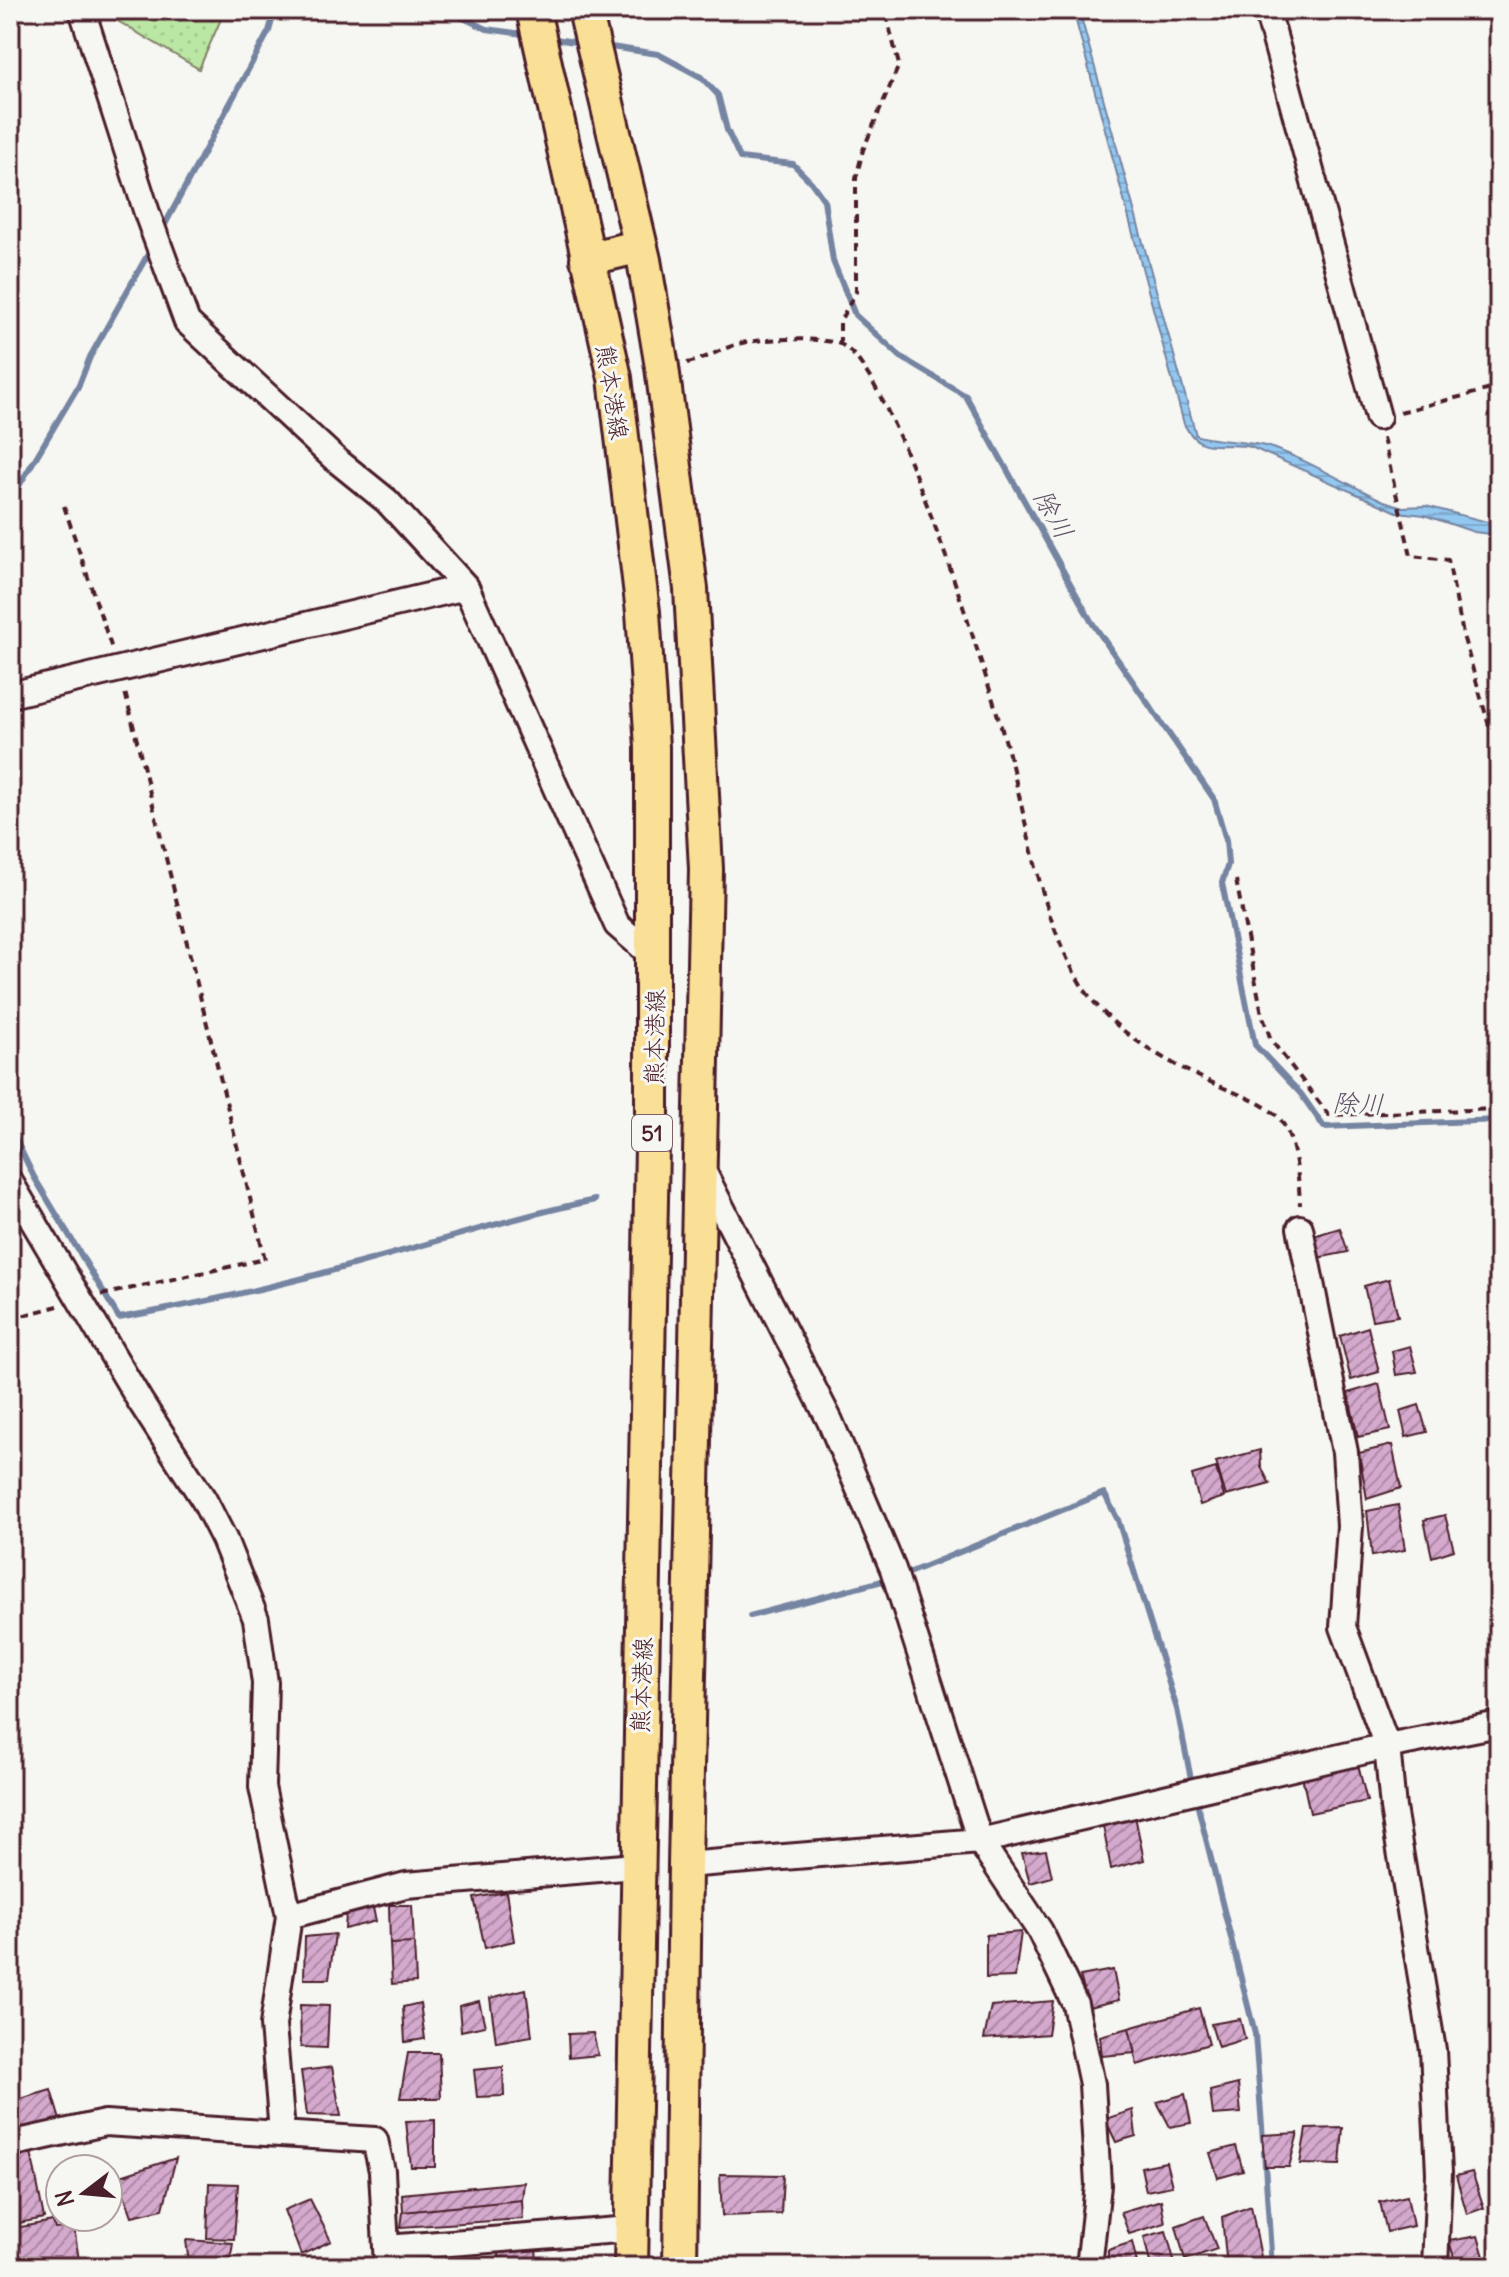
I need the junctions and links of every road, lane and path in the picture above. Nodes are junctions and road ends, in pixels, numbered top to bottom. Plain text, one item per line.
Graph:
1 (82, 10) edge
2 (533, 10) edge
3 (885, 10) edge
4 (1267, 10) edge
5 (590, 33) edge
6 (641, 246) junction
7 (587, 259) junction
8 (840, 345) junction
9 (662, 367) junction
10 (1499, 387) edge
11 (1378, 417) junction
12 (64, 506) dead end
13 (466, 587) junction
14 (120, 671) junction
15 (10, 695) edge
16 (1499, 760) edge
17 (1236, 880) dead end
18 (655, 958) junction
19 (1499, 1109) edge
20 (702, 1169) junction
21 (10, 1182) edge
22 (1300, 1228) joint
23 (82, 1299) junction
24 (10, 1319) edge
25 (1499, 1724) edge
26 (1387, 1746) junction
27 (980, 1841) junction
28 (685, 1865) junction
29 (636, 1866) junction
30 (289, 1916) junction
31 (282, 2132) junction
32 (10, 2144) edge
33 (631, 2229) junction
34 (386, 2257) edge
35 (631, 2267) edge
36 (680, 2267) edge
37 (1089, 2267) edge
38 (1435, 2267) edge

1 - 13 street
2 - 7 main road, 熊本港線 / 51
3 - 8 path
4 - 11 street
5 - 6 main road, 熊本港線 / 51
6 - 7 main road
6 - 9 main road, 熊本港線 / 51
7 - 18 main road, 熊本港線 / 51
8 - 9 path
8 - 22 path
9 - 20 main road, 熊本港線 / 51
10 - 11 path
11 - 16 path
12 - 14 path
13 - 14 street
13 - 18 street
14 - 15 street
14 - 23 path
17 - 19 path
18 - 29 main road, 熊本港線 / 51
20 - 27 street
20 - 28 main road, 熊本港線 / 51
21 - 23 street
22 - 26 street
23 - 24 path
23 - 30 street
25 - 26 street
26 - 27 street
26 - 38 street
27 - 28 street
27 - 37 street
28 - 36 main road, 熊本港線 / 51
29 - 30 street
29 - 33 main road, 熊本港線 / 51
30 - 31 street
31 - 32 street
31 - 34 street
33 - 34 street
33 - 35 main road, 熊本港線 / 51

